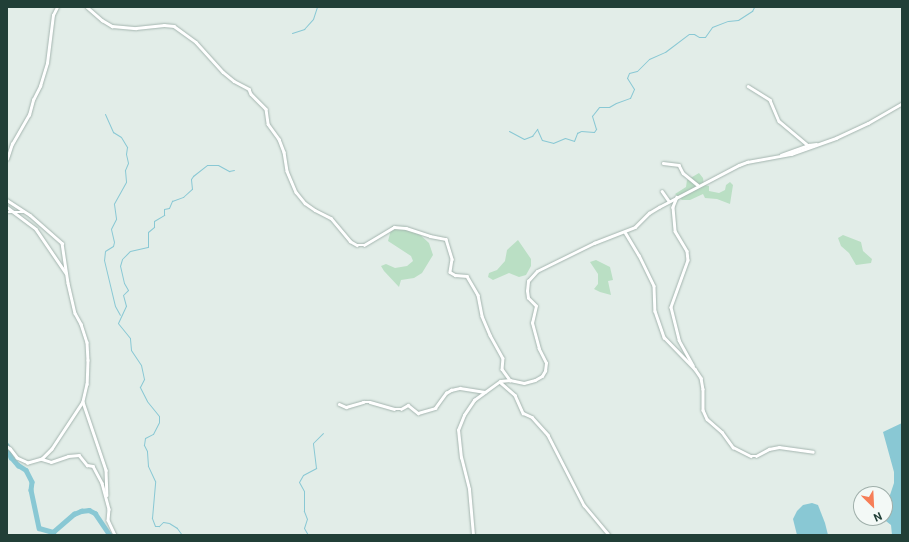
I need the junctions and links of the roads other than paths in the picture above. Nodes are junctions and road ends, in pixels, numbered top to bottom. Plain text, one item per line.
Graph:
1 (58, 7) edge
2 (87, 7) edge
3 (748, 86) dead end
4 (902, 103) edge
5 (821, 144) junction
6 (808, 145) junction
7 (779, 156) junction
8 (7, 159) edge
9 (663, 163) dead end
10 (698, 185) junction
11 (662, 191) dead end
12 (677, 196) junction
13 (7, 200) edge
14 (669, 201) junction
15 (7, 207) edge
16 (7, 212) edge
17 (26, 212) junction
18 (14, 213) junction
19 (625, 232) junction
20 (66, 273) junction
21 (695, 369) junction
22 (510, 380) junction
23 (500, 382) junction
24 (486, 392) junction
25 (83, 402) junction
26 (340, 404) dead end
27 (7, 447) edge
28 (813, 452) dead end
29 (42, 459) junction
30 (106, 498) junction
31 (115, 535) edge
32 (473, 535) edge
33 (609, 535) edge

1 - 8 street
2 - 22 street
3 - 6 street
4 - 5 street
5 - 6 street
5 - 7 street
6 - 7 street
7 - 10 street
9 - 10 street
10 - 12 street
11 - 14 street
12 - 14 street
12 - 21 street
13 - 17 street
14 - 19 street
15 - 18 street
16 - 18 street
17 - 18 street
17 - 20 street
18 - 20 street
19 - 21 street
19 - 22 street
20 - 25 street
21 - 28 street
22 - 23 street
23 - 24 street
23 - 33 street
24 - 26 street
24 - 32 street
25 - 29 street
25 - 30 street
27 - 29 street
29 - 30 street
30 - 31 street

